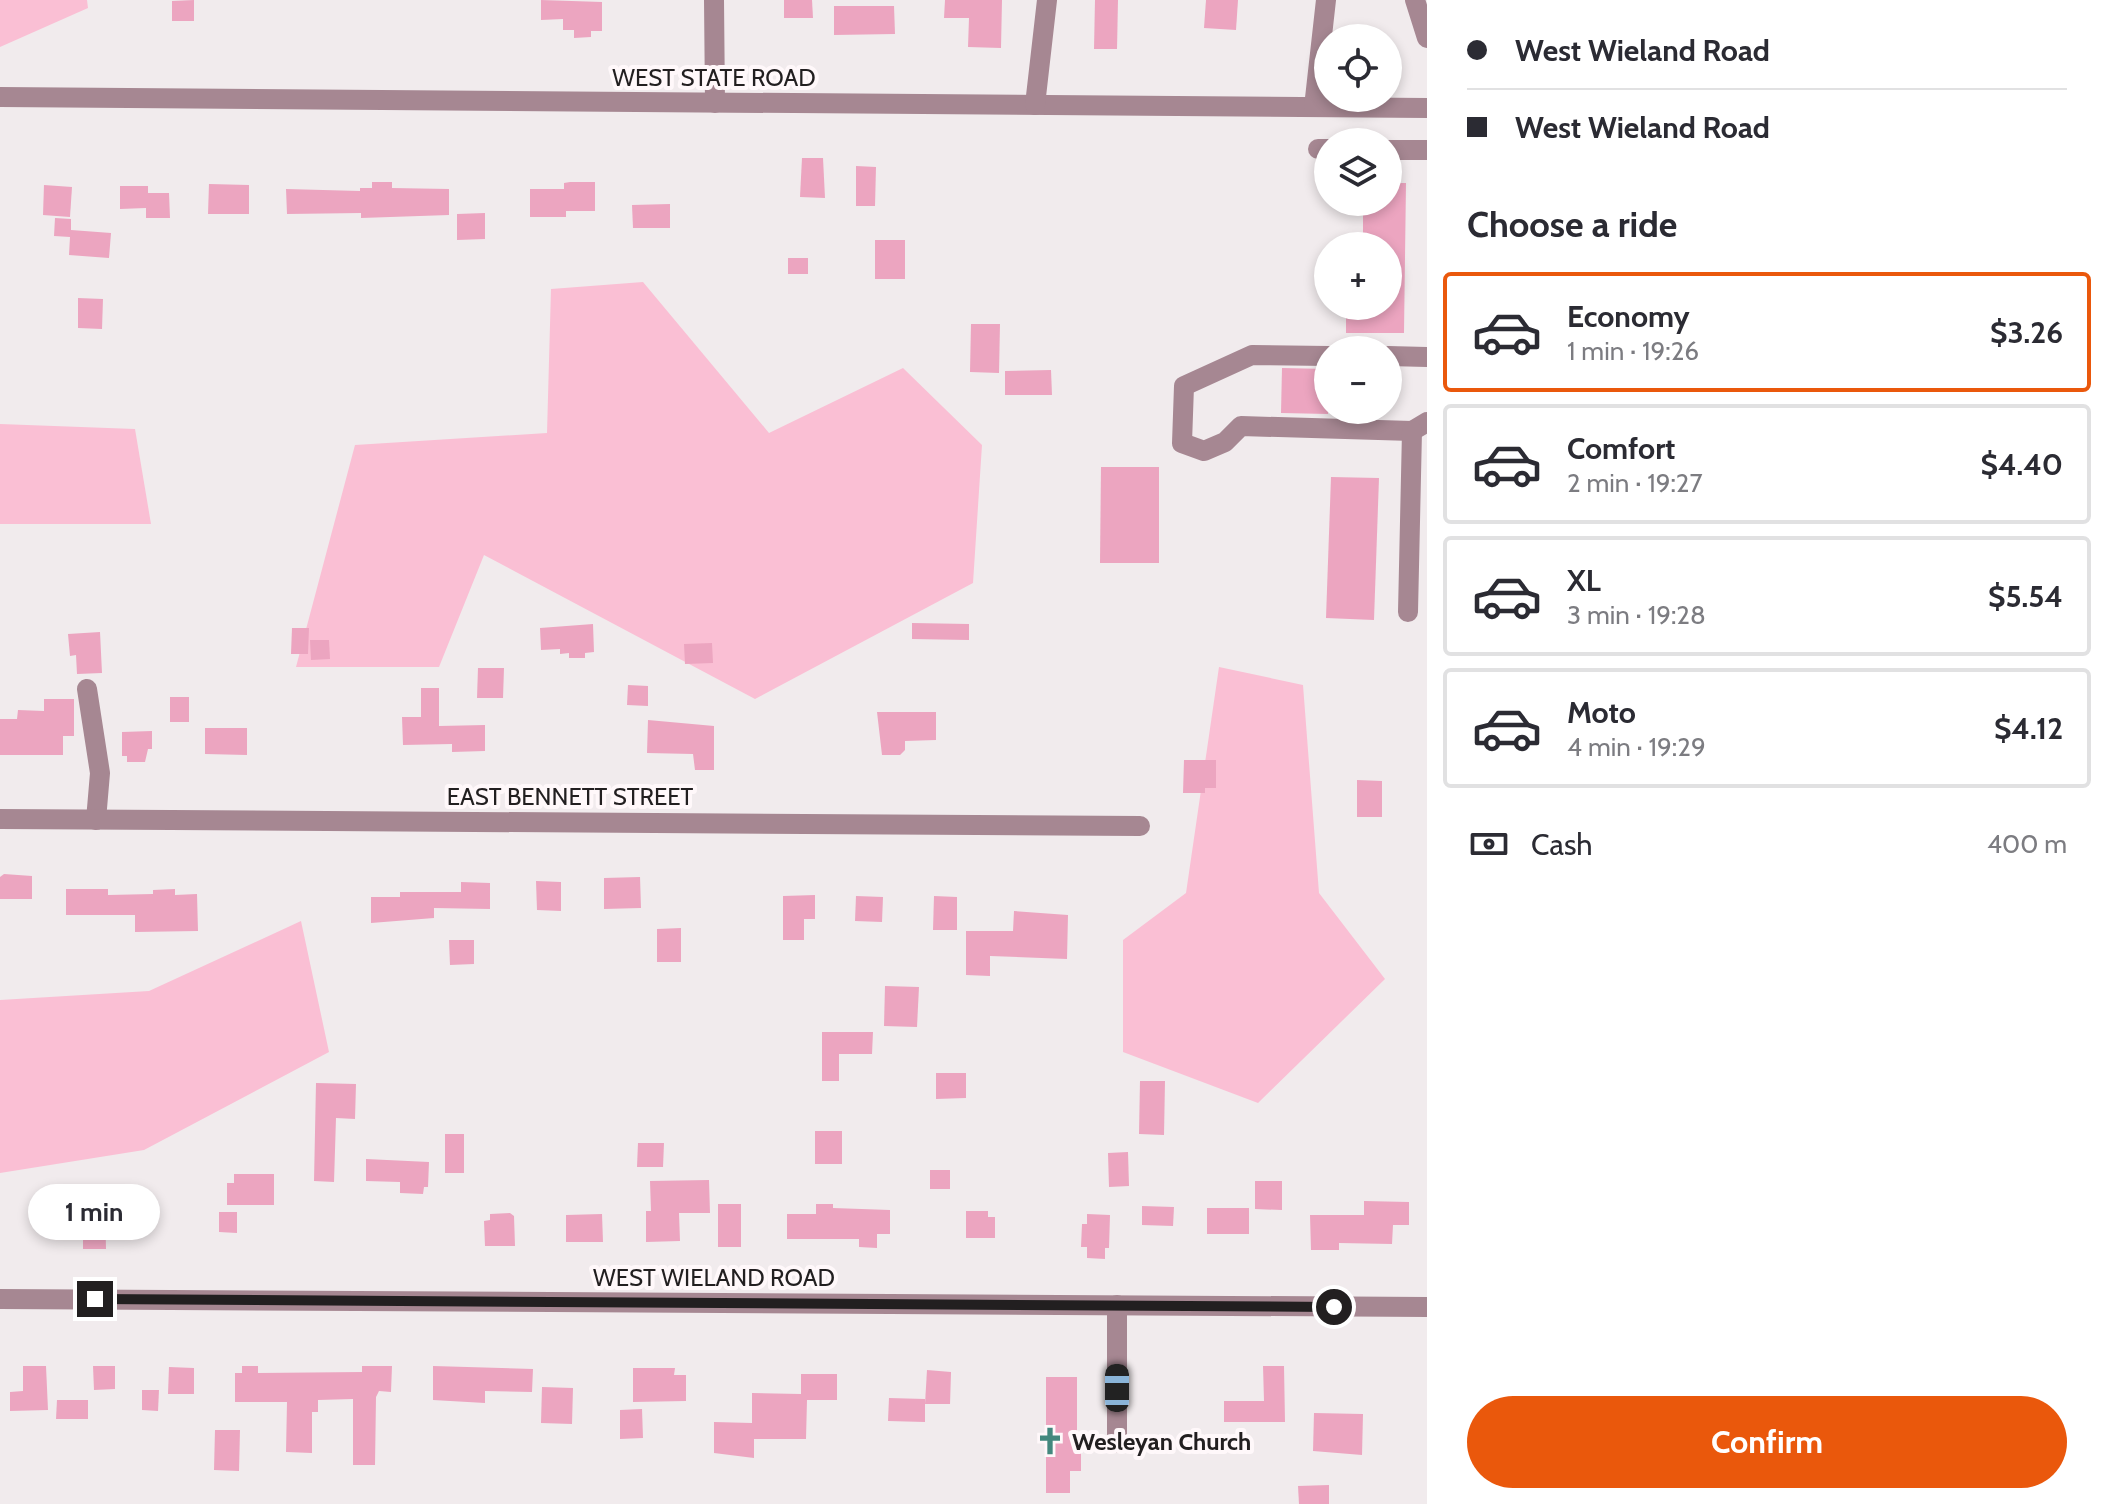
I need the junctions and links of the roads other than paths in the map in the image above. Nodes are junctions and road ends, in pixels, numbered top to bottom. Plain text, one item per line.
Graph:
1 (714, 0) edge
2 (1047, 0) edge
3 (1326, 0) edge
4 (1415, 0) edge
5 (1323, 24) edge
6 (1427, 38) edge
7 (0, 97) edge
8 (715, 103) junction
9 (1035, 105) junction
10 (1314, 107) edge
11 (1402, 108) edge
12 (1427, 108) edge
13 (1402, 150) edge
14 (1427, 150) edge
15 (1314, 356) edge
16 (1402, 356) edge
17 (1427, 357) edge
18 (1420, 427) edge
19 (1408, 612) dead end
20 (87, 689) dead end
21 (0, 819) edge
22 (96, 820) junction
23 (1140, 826) dead end
24 (0, 1299) edge
25 (1117, 1305) junction
26 (1427, 1307) edge
27 (1117, 1443) dead end

1 - 8 street
2 - 9 street
3 - 5 street
4 - 6 street
7 - 8 street, WEST STATE ROAD
8 - 9 street, WEST STATE ROAD
9 - 10 street, WEST STATE ROAD
11 - 12 street, WEST STATE ROAD
13 - 14 street
15 - 18 street
16 - 17 street
18 - 19 street
20 - 22 street
21 - 22 street, EAST BENNETT STREET
22 - 23 street, EAST BENNETT STREET
24 - 25 street, WEST WIELAND ROAD
25 - 26 street, WEST WIELAND ROAD
25 - 27 street

